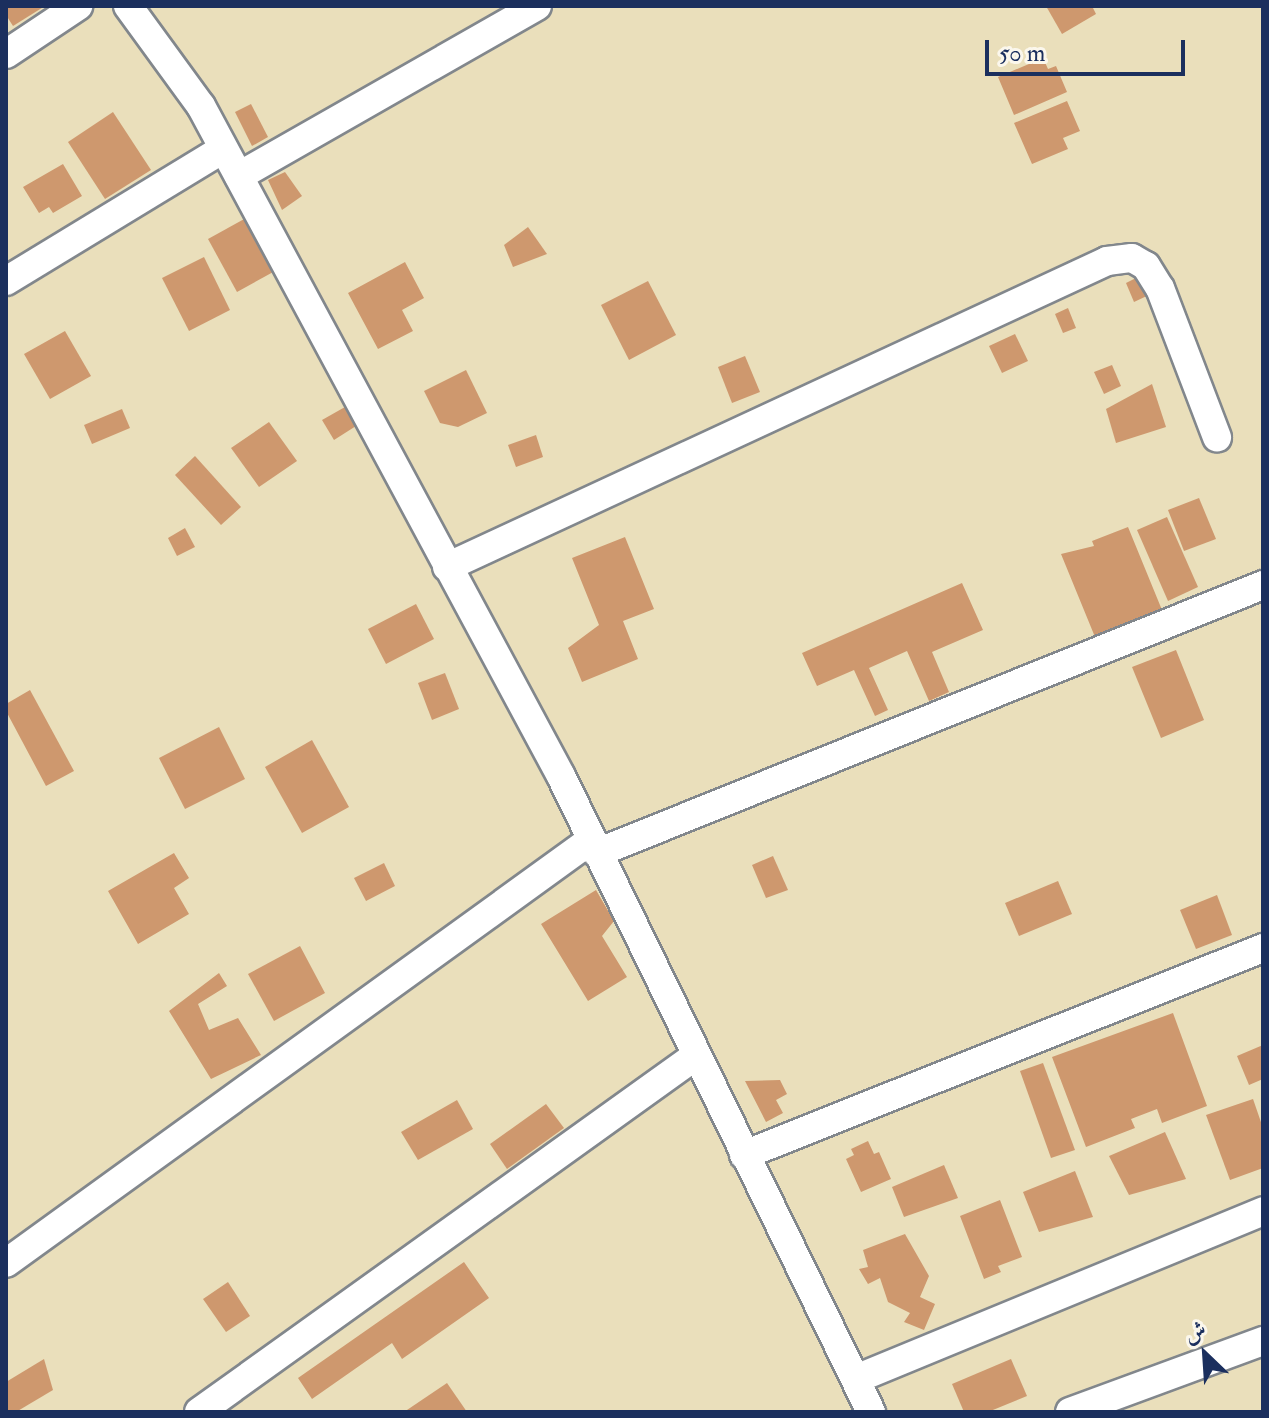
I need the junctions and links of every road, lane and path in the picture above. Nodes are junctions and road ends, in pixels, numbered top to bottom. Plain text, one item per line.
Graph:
1 (78, 6) edge
2 (128, 6) edge
3 (537, 6) edge
4 (6, 54) edge
5 (223, 149) junction
6 (239, 176) junction
7 (6, 281) edge
8 (1217, 437) dead end
9 (447, 567) junction
10 (1263, 585) edge
11 (594, 846) junction
12 (1263, 948) edge
13 (694, 1057) junction
14 (744, 1155) junction
15 (1263, 1211) edge
16 (6, 1263) edge
17 (1263, 1341) edge
18 (856, 1379) junction
19 (199, 1412) edge
20 (871, 1412) edge
21 (1070, 1412) edge

1 - 4 street
2 - 5 street
3 - 6 street
5 - 6 street
5 - 7 street
6 - 9 street
8 - 9 street
9 - 11 street
10 - 11 street
11 - 13 street
11 - 16 street
12 - 14 street
13 - 14 street
13 - 19 street
14 - 18 street
15 - 18 street
17 - 21 street
18 - 20 street

